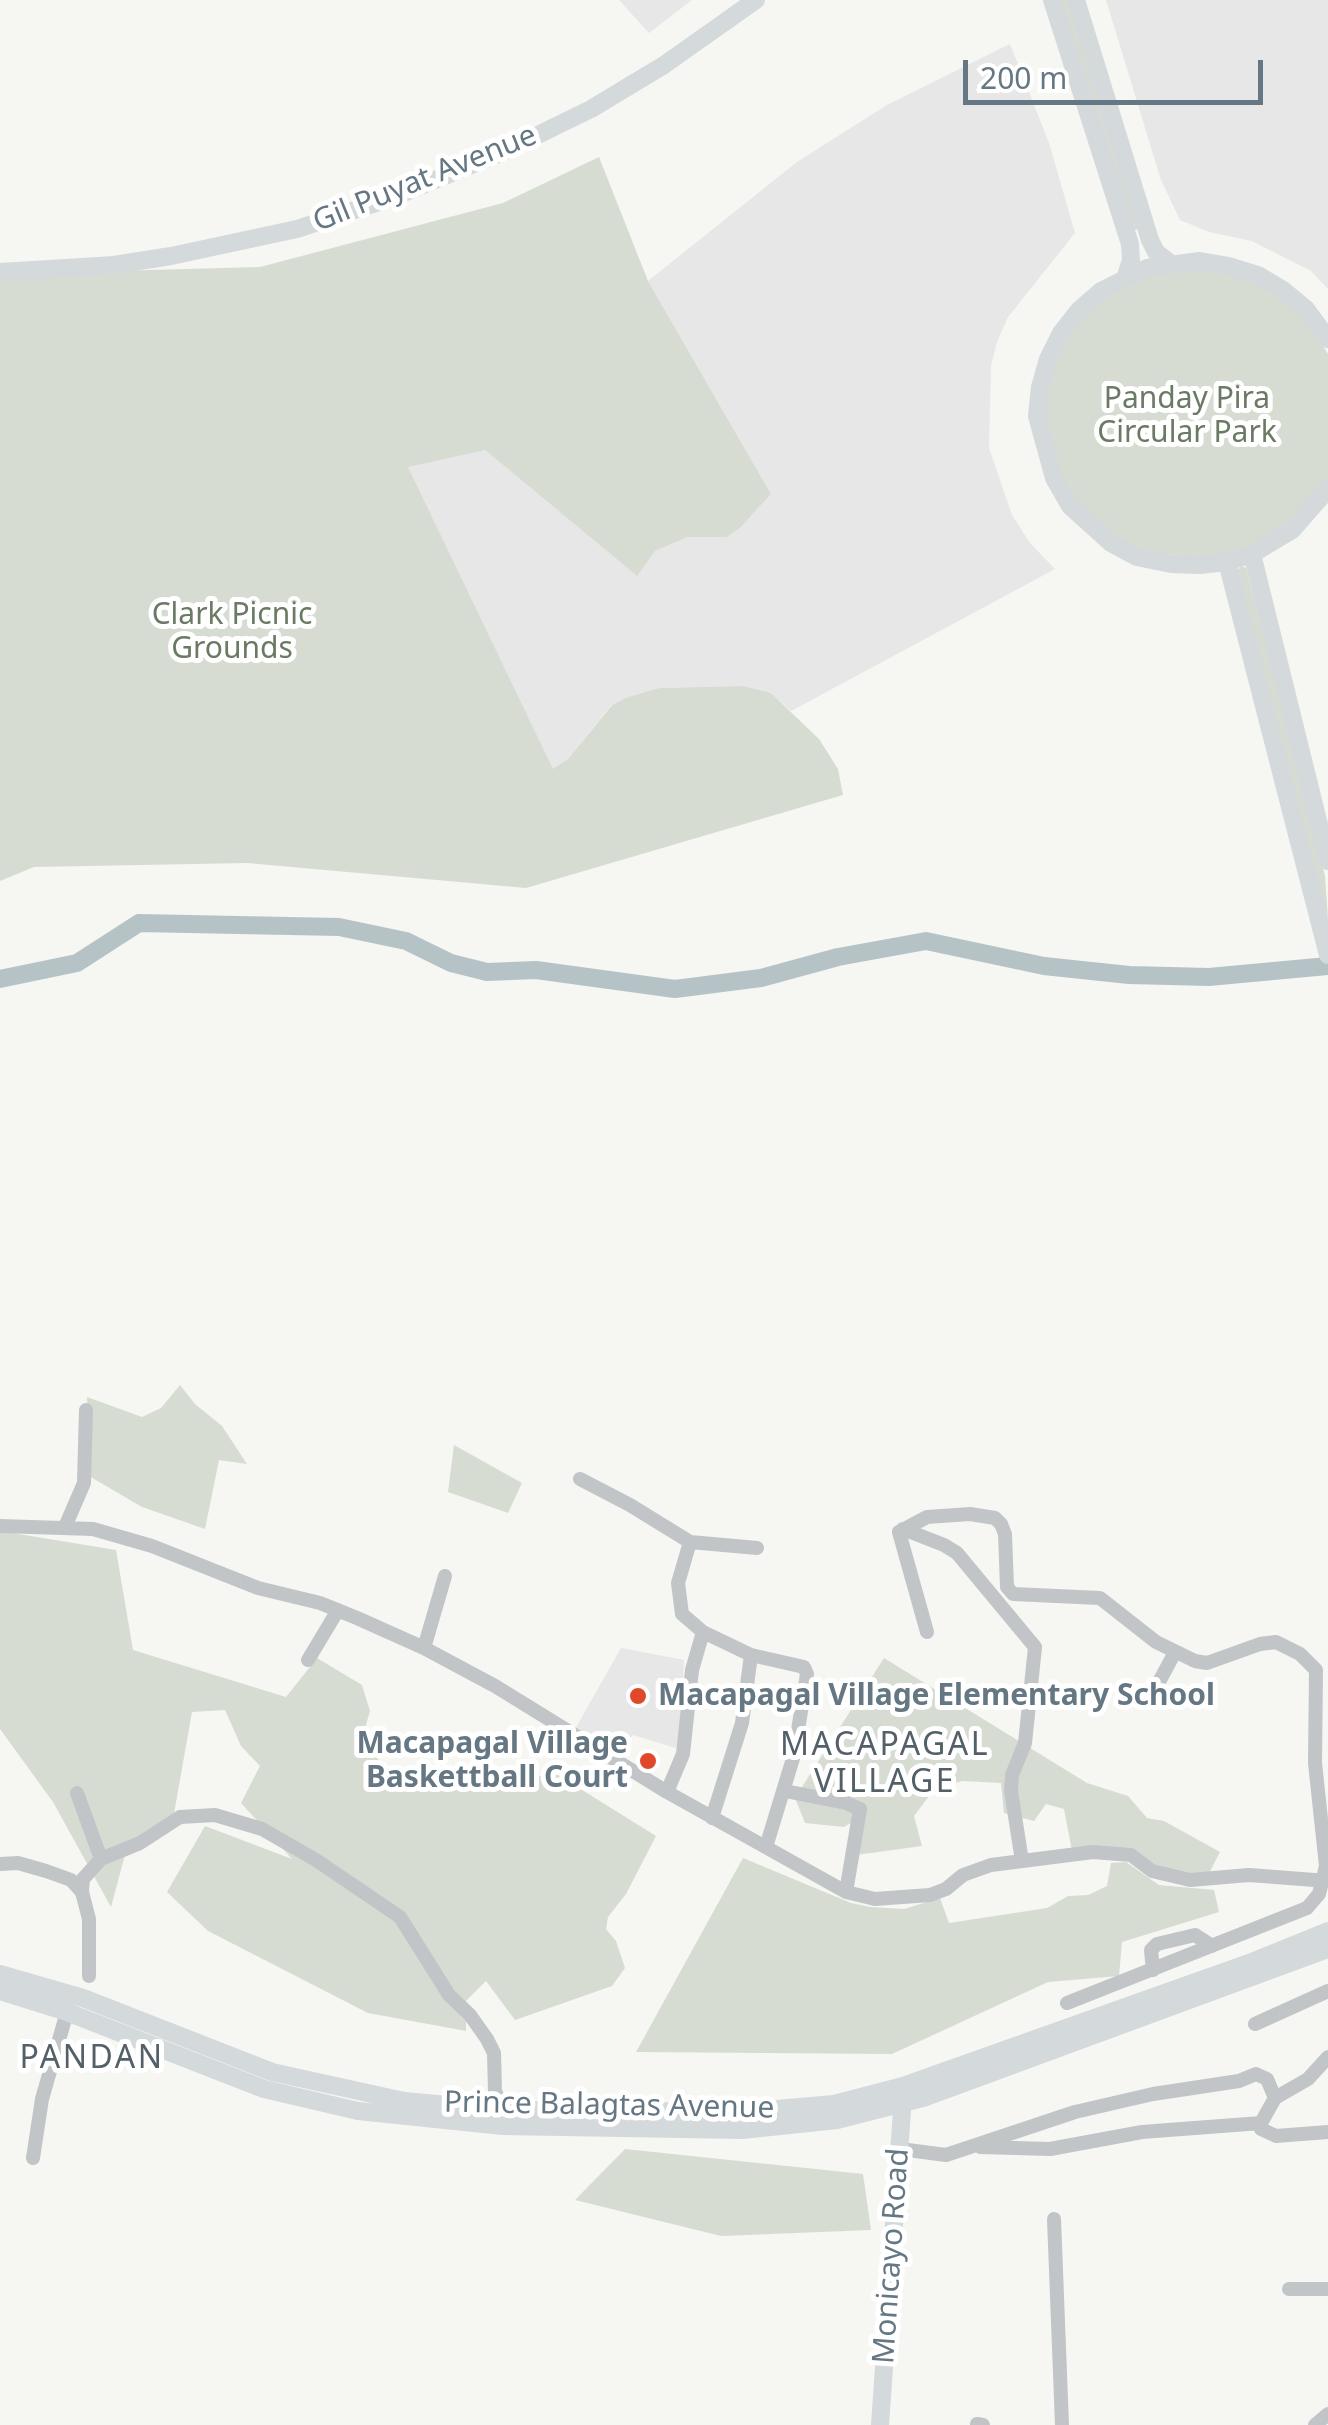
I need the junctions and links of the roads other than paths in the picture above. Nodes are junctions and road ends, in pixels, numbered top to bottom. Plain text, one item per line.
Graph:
1 (756, 0) edge
2 (1052, 0) edge
3 (1076, 0) edge
4 (1170, 263) junction
5 (0, 272) edge
6 (1126, 276) junction
7 (1328, 339) edge
8 (1327, 493) edge
9 (1252, 554) junction
10 (1227, 562) junction
11 (1328, 861) edge
12 (1328, 955) edge
13 (86, 1410) dead end
14 (580, 1479) dead end
15 (0, 1526) edge
16 (65, 1526) junction
17 (902, 1528) junction
18 (690, 1542) junction
19 (757, 1548) dead end
20 (446, 1576) dead end
21 (338, 1610) junction
22 (703, 1632) junction
23 (927, 1632) dead end
24 (424, 1648) junction
25 (1174, 1654) junction
26 (751, 1655) junction
27 (308, 1660) dead end
28 (1152, 1695) dead end
29 (785, 1791) junction
30 (667, 1792) junction
31 (77, 1793) dead end
32 (712, 1818) junction
33 (766, 1847) junction
34 (101, 1860) junction
35 (1022, 1861) junction
36 (0, 1864) edge
37 (1326, 1881) edge
38 (82, 1892) junction
39 (846, 1892) junction
40 (1328, 1931) edge
41 (1212, 1946) junction
42 (1328, 1950) edge
43 (1153, 1970) junction
44 (0, 1974) edge
45 (89, 1976) dead end
46 (0, 1991) edge
47 (1328, 1991) edge
48 (1067, 2003) dead end
49 (67, 2012) junction
50 (1255, 2024) dead end
51 (1328, 2057) edge
52 (903, 2095) junction
53 (1275, 2098) junction
54 (503, 2110) junction
55 (1261, 2123) junction
56 (1328, 2132) edge
57 (974, 2146) junction
58 (900, 2148) junction
59 (32, 2158) dead end
60 (1054, 2219) dead end
61 (1289, 2289) dead end
62 (1328, 2289) edge
63 (1328, 2414) edge
64 (880, 2425) edge
65 (1062, 2425) edge
66 (1315, 2425) edge

1 - 5 main road, Gil Puyat Avenue
2 - 6 main road
3 - 4 main road
4 - 6 main road
4 - 7 main road
6 - 10 main road
8 - 9 main road
9 - 10 main road
9 - 11 main road
10 - 12 main road
13 - 16 street
14 - 18 street
15 - 16 street
16 - 21 street
17 - 23 street
17 - 25 street
17 - 35 street
18 - 19 street
18 - 22 street
20 - 24 street
21 - 24 street
21 - 27 street
22 - 26 street
22 - 30 street
24 - 30 street
25 - 28 street
25 - 37 street
26 - 29 street
26 - 32 street
29 - 33 street
29 - 39 street
30 - 32 street
31 - 34 street
32 - 33 street
33 - 39 street
34 - 38 street
34 - 54 street
35 - 37 street
35 - 39 street
36 - 38 street
37 - 41 street
38 - 45 street
40 - 52 main road, Prince Balagtas Avenue
41 - 43 street
41 - 43 street
42 - 52 main road, Prince Balagtas Avenue
43 - 48 street
44 - 54 main road, Prince Balagtas Avenue
46 - 49 main road, Prince Balagtas Avenue
47 - 50 street
49 - 52 main road, Prince Balagtas Avenue
49 - 59 street
51 - 53 street
52 - 54 main road, Prince Balagtas Avenue
52 - 58 main road, Monicayo Road
53 - 55 street
53 - 57 street
55 - 56 street
55 - 57 street
57 - 58 street
58 - 64 main road, Monicayo Road
60 - 65 street
61 - 62 street
63 - 66 street

